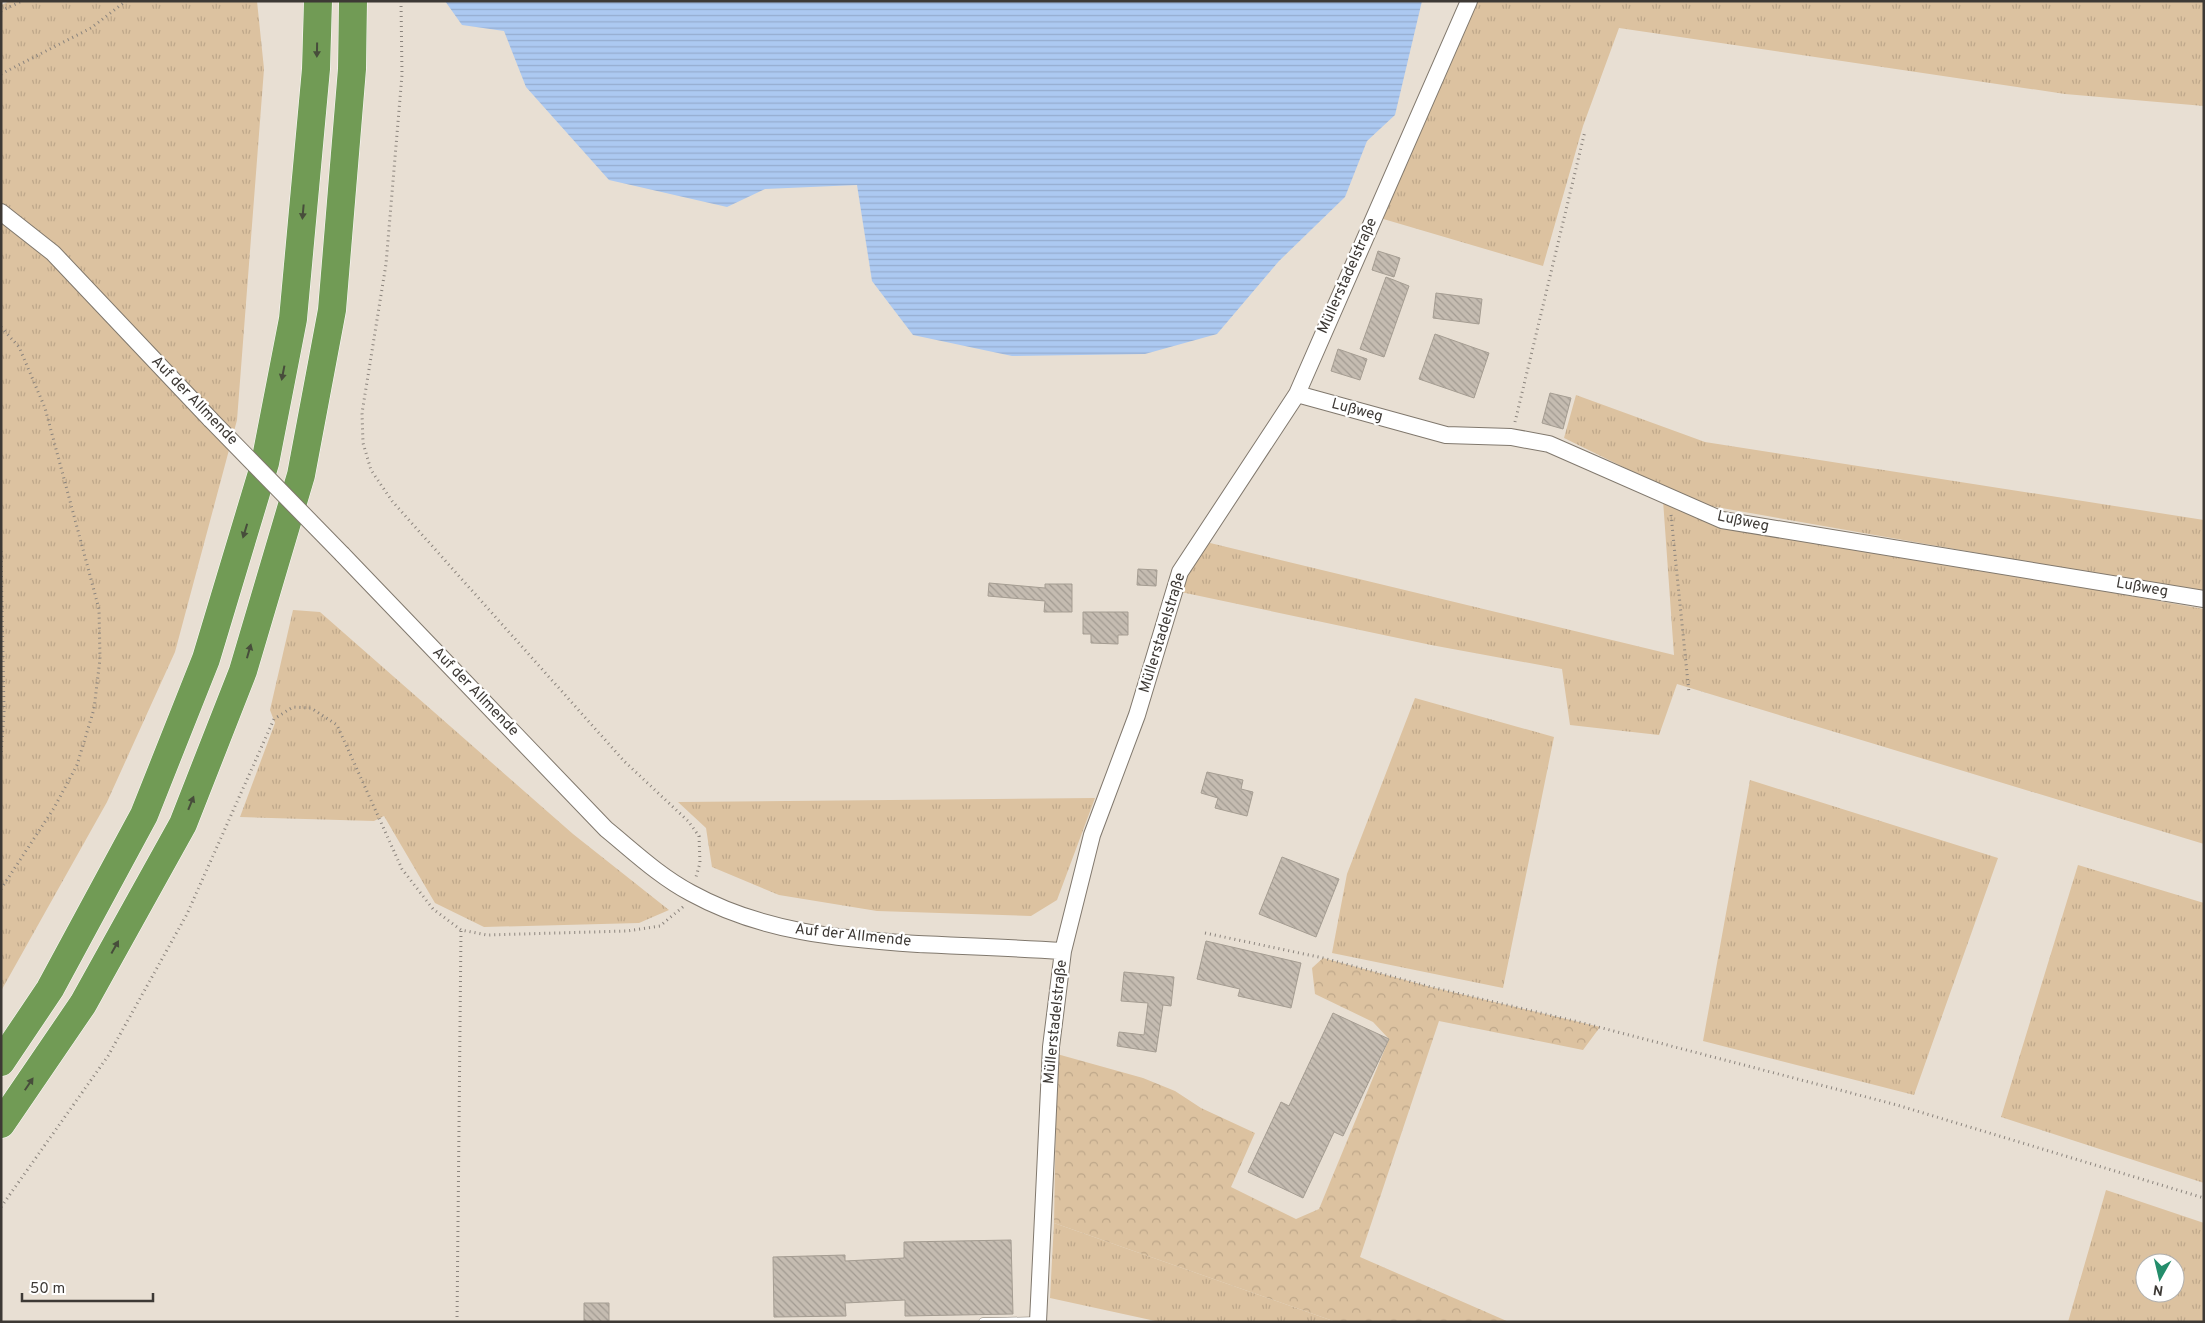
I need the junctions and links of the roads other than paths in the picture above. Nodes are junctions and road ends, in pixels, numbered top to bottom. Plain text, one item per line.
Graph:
1 (318, 1) edge
2 (353, 1) edge
3 (1469, 1) edge
4 (1, 212) edge
5 (1296, 394) junction
6 (2204, 599) edge
7 (1063, 950) junction
8 (1, 1062) edge
9 (1, 1124) edge
10 (1038, 1321) edge
11 (983, 1322) edge

1 -> 8 highway
9 -> 2 highway
3 - 5 street, Müllerstadelstraße
4 - 7 street, Auf der Allmende, bridge
5 - 6 street, Lußweg
5 - 7 street, Müllerstadelstraße
7 - 10 street, Müllerstadelstraße
10 - 11 lane

